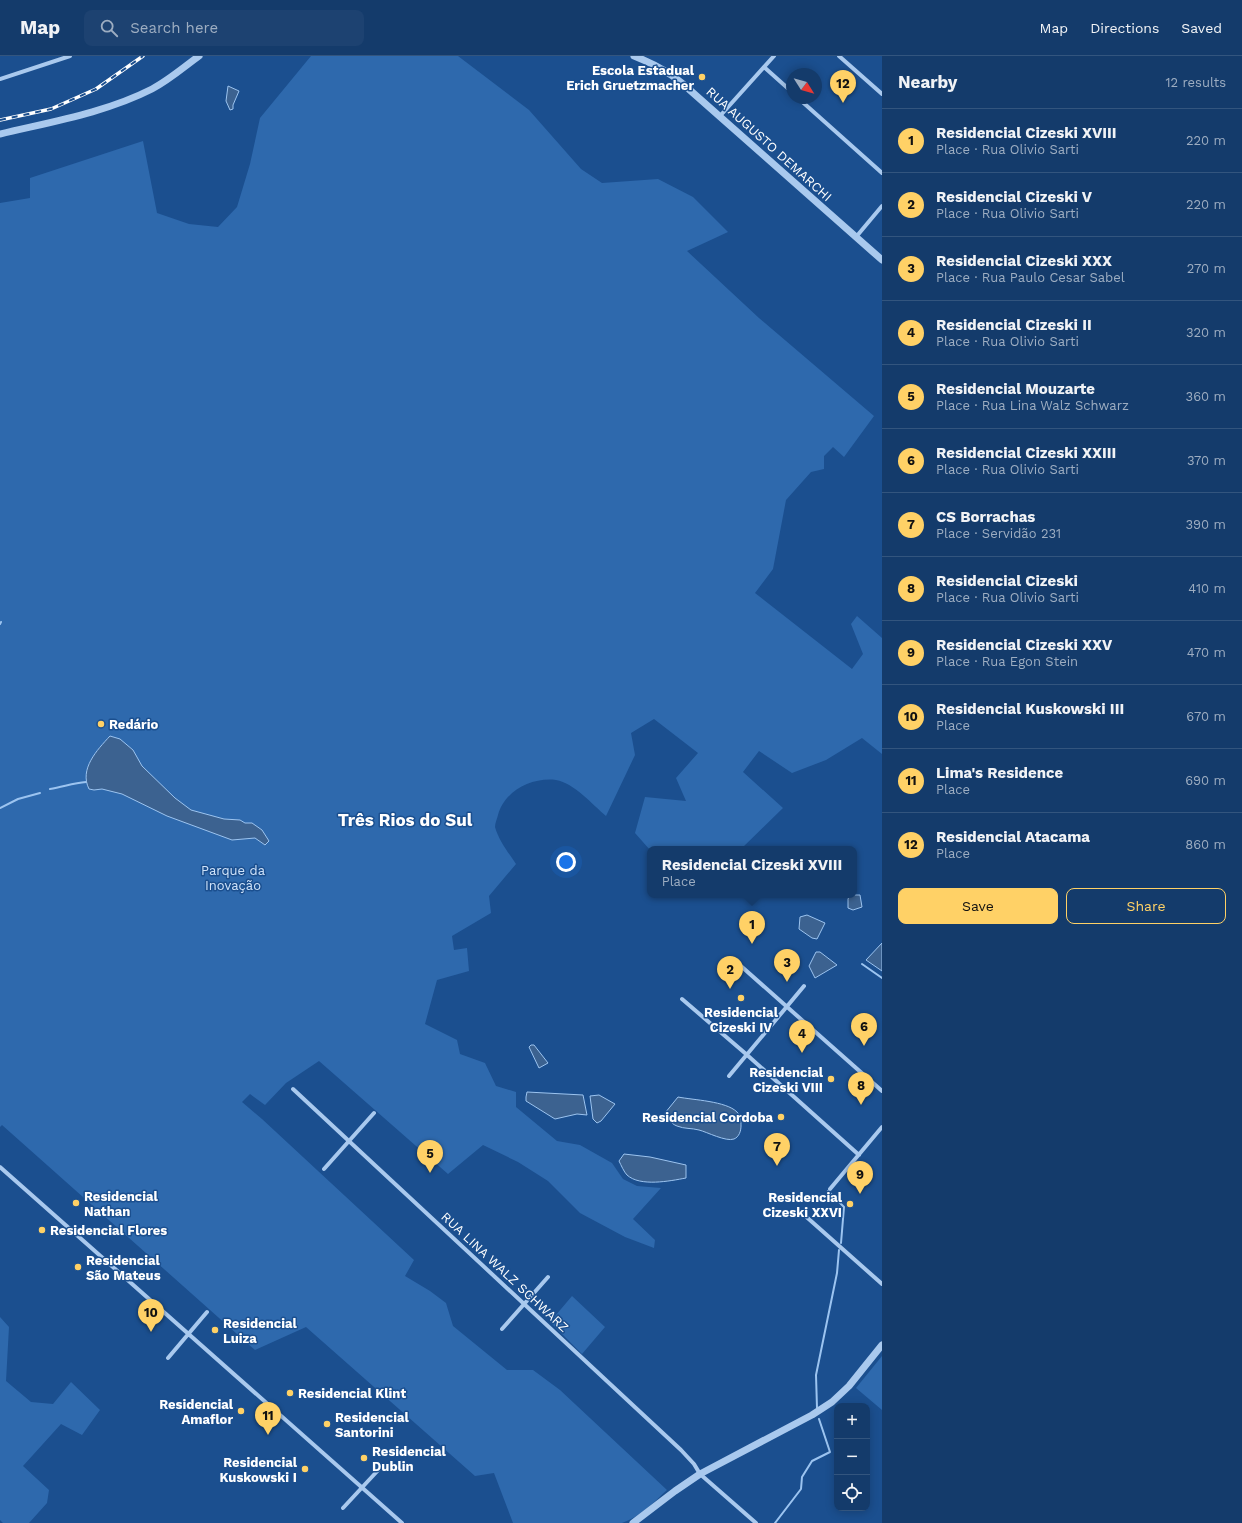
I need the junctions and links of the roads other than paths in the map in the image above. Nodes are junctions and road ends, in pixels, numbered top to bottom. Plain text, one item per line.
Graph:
1 (70, 56) edge
2 (199, 56) edge
3 (634, 56) edge
4 (774, 56) edge
5 (839, 56) edge
6 (764, 68) junction
7 (0, 79) edge
8 (786, 87) edge
9 (882, 94) edge
10 (805, 104) edge
11 (720, 116) junction
12 (0, 134) edge
13 (882, 173) edge
14 (882, 206) edge
15 (856, 237) junction
16 (882, 260) edge
17 (732, 959) dead end
18 (804, 986) dead end
19 (682, 999) dead end
20 (786, 1006) junction
21 (746, 1054) junction
22 (729, 1076) dead end
23 (293, 1089) dead end
24 (882, 1091) edge
25 (374, 1113) dead end
26 (882, 1127) edge
27 (349, 1140) junction
28 (859, 1155) junction
29 (0, 1168) edge
30 (324, 1169) dead end
31 (830, 1189) dead end
32 (802, 1213) dead end
33 (548, 1278) dead end
34 (882, 1284) edge
35 (525, 1304) junction
36 (208, 1312) dead end
37 (502, 1329) dead end
38 (188, 1334) junction
39 (882, 1345) edge
40 (168, 1358) dead end
41 (382, 1466) dead end
42 (700, 1474) junction
43 (362, 1488) junction
44 (343, 1508) dead end
45 (402, 1523) edge
46 (633, 1523) edge
47 (756, 1523) edge

1 - 7 street
2 - 12 street
3 - 11 street, RUA AUGUSTO DEMARCHI
4 - 6 street
5 - 9 street
6 - 8 street
6 - 11 street
10 - 13 street
11 - 15 street, RUA AUGUSTO DEMARCHI
14 - 15 street
15 - 16 street, RUA AUGUSTO DEMARCHI
17 - 20 street
18 - 20 street
19 - 21 street
20 - 21 street
20 - 24 street
21 - 22 street
21 - 28 street
23 - 27 street, RUA LINA WALZ SCHWARZ
25 - 27 street
26 - 28 street
27 - 30 street
27 - 35 street, RUA LINA WALZ SCHWARZ
28 - 31 street
29 - 38 street
32 - 34 street
33 - 35 street
35 - 37 street
35 - 42 street, RUA LINA WALZ SCHWARZ
36 - 38 street
38 - 40 street
38 - 43 street
39 - 42 street
41 - 43 street
42 - 46 street
42 - 47 street, RUA LINA WALZ SCHWARZ
43 - 44 street
43 - 45 street

